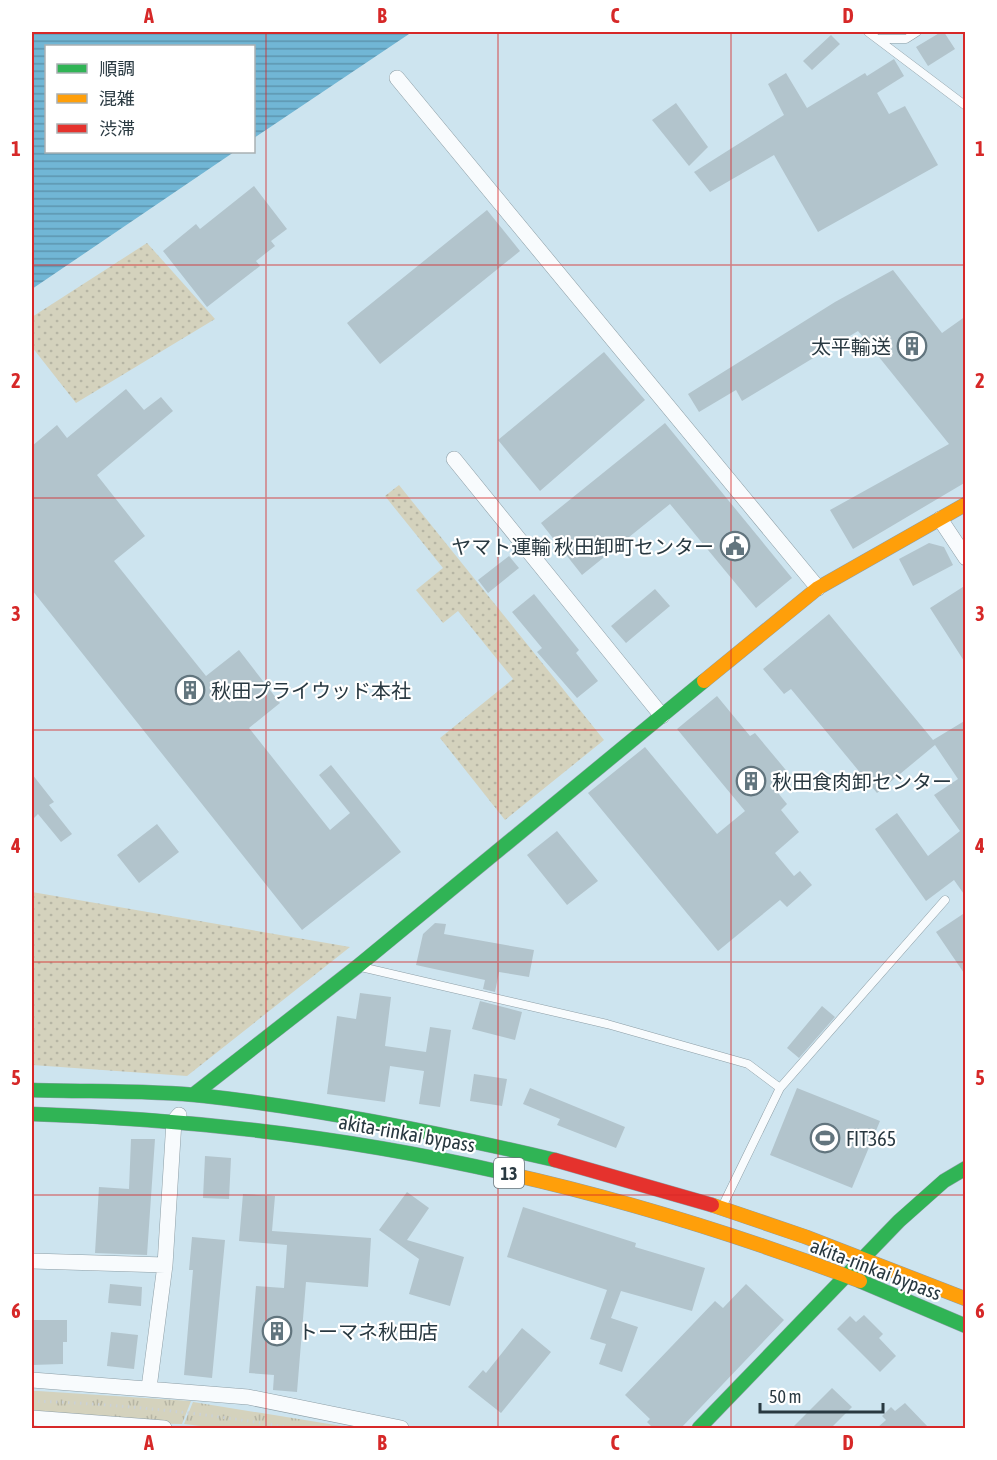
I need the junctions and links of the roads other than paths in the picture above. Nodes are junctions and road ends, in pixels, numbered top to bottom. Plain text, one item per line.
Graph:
1 (868, 32) edge
2 (917, 32) edge
3 (879, 39) junction
4 (397, 78) dead end
5 (966, 106) edge
6 (454, 459) dead end
7 (966, 504) edge
8 (940, 519) junction
9 (966, 558) edge
10 (819, 588) junction
11 (662, 716) junction
12 (945, 900) dead end
13 (358, 966) junction
14 (780, 1088) junction
15 (32, 1090) edge
16 (193, 1095) junction
17 (32, 1114) edge
18 (174, 1121) junction
19 (966, 1168) edge
20 (721, 1209) junction
21 (711, 1231) junction
22 (864, 1256) junction
23 (32, 1261) edge
24 (165, 1264) junction
25 (846, 1276) junction
26 (966, 1299) edge
27 (966, 1326) edge
28 (32, 1380) edge
29 (149, 1388) junction
30 (32, 1418) edge
31 (164, 1428) edge
32 (401, 1428) edge
33 (699, 1428) edge

1 - 3 lane
2 - 3 lane
3 - 5 lane
4 - 10 street
6 - 11 street
7 - 8 main road
8 - 9 street
8 - 10 main road
10 - 11 main road
11 - 13 main road
12 - 14 lane
13 - 14 lane
13 - 16 main road
14 - 20 lane
15 - 16 main road, akita-rinkai bypass / 13
16 - 18 street
16 - 20 main road, akita-rinkai bypass / 13
17 - 18 main road, akita-rinkai bypass / 13
18 - 21 main road, akita-rinkai bypass / 13
18 - 24 street
19 - 22 main road
20 - 21 lane
20 - 22 main road, akita-rinkai bypass / 13
21 - 25 main road, akita-rinkai bypass / 13
22 - 25 main road
22 - 26 main road, akita-rinkai bypass / 13
23 - 24 street
24 - 29 street
25 - 27 main road, akita-rinkai bypass / 13
25 - 33 main road
28 - 29 street
29 - 32 street
30 - 31 street

